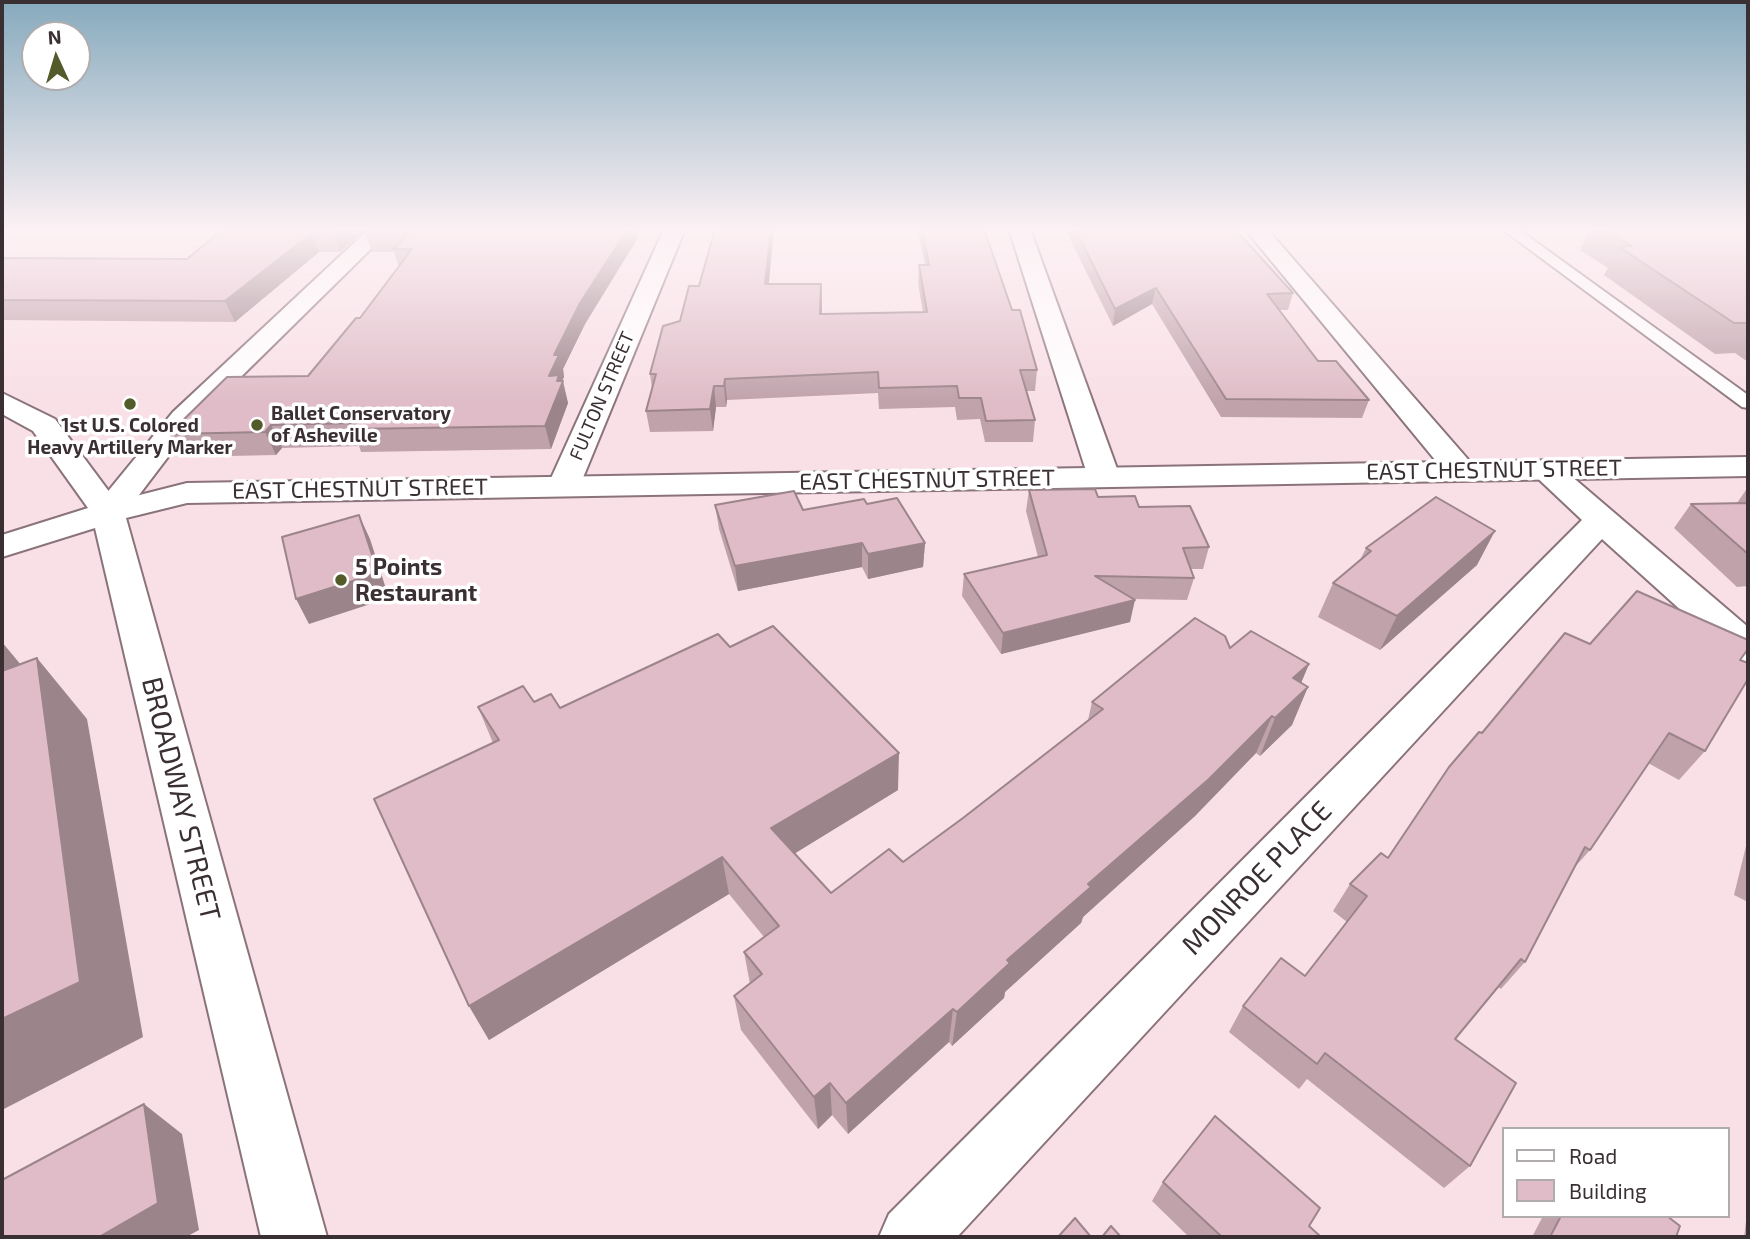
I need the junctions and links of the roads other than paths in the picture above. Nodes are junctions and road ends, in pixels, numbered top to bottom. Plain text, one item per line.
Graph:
1 (320, 287) edge
2 (650, 287) edge
3 (1039, 287) edge
4 (1304, 287) edge
5 (1588, 287) edge
6 (2, 402) edge
7 (1748, 403) edge
8 (1748, 467) edge
9 (1545, 470) junction
10 (1461, 471) junction
11 (1104, 477) junction
12 (564, 485) junction
13 (108, 513) junction
14 (1602, 519) junction
15 (2, 546) edge
16 (1748, 649) edge
17 (294, 1237) edge
18 (912, 1237) edge

1 - 13 street
2 - 12 street, FULTON STREET
3 - 11 street
4 - 10 street
5 - 7 lane
6 - 13 street, BROADWAY STREET
8 - 9 street, EAST CHESTNUT STREET
9 - 10 street, EAST CHESTNUT STREET
9 - 14 street
10 - 11 street, EAST CHESTNUT STREET
11 - 12 street, EAST CHESTNUT STREET
12 - 13 street, EAST CHESTNUT STREET
13 - 15 street, EAST CHESTNUT STREET
13 - 17 street, BROADWAY STREET
14 - 16 street
14 - 18 street, MONROE PLACE

